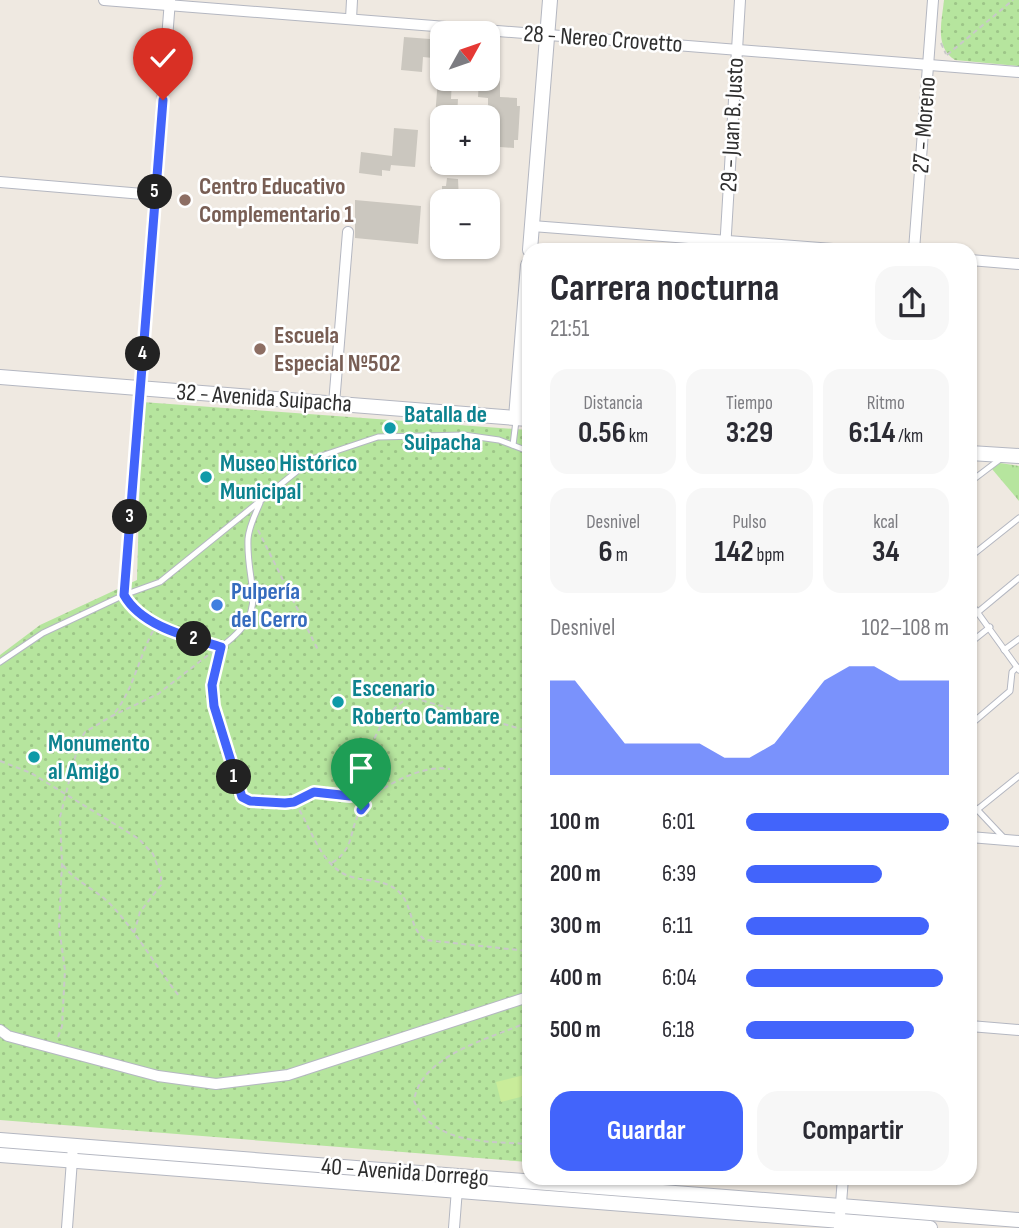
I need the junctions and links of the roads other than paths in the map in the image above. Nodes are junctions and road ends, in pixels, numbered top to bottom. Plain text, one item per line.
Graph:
1 (104, 0) edge
2 (352, 0) edge
3 (550, 0) edge
4 (740, 0) edge
5 (933, 0) edge
6 (170, 3) edge
7 (351, 19) junction
8 (547, 34) junction
9 (736, 49) junction
10 (928, 64) junction
11 (1019, 72) edge
12 (0, 182) edge
13 (155, 195) junction
14 (532, 226) junction
15 (348, 232) dead end
16 (531, 243) edge
17 (697, 243) edge
18 (726, 243) edge
19 (915, 243) edge
20 (977, 261) edge
21 (1019, 264) edge
22 (0, 377) edge
23 (140, 389) junction
24 (334, 404) junction
25 (522, 418) edge
26 (513, 445) junction
27 (522, 449) edge
28 (977, 454) edge
29 (1012, 456) edge
30 (977, 478) edge
31 (262, 500) junction
32 (1019, 518) edge
33 (977, 551) edge
34 (1019, 578) edge
35 (124, 595) junction
36 (978, 612) joint
37 (990, 627) junction
38 (977, 637) edge
39 (1019, 639) edge
40 (1004, 650) junction
41 (0, 662) edge
42 (1018, 668) edge
43 (977, 718) edge
44 (1019, 776) edge
45 (978, 809) joint
46 (977, 838) edge
47 (1005, 840) junction
48 (1019, 841) edge
49 (522, 999) edge
50 (977, 1027) edge
51 (0, 1030) edge
52 (1019, 1030) edge
53 (0, 1140) edge
54 (73, 1153) junction
55 (0, 1155) edge
56 (457, 1183) junction
57 (841, 1185) edge
58 (839, 1218) edge
59 (1019, 1220) edge
60 (66, 1228) edge
61 (454, 1228) edge
62 (930, 1228) edge

1 - 6 street, 28 - Nereo Crovetto
2 - 7 street
3 - 8 street
4 - 9 street, 29 - Juan B. Justo
5 - 10 street, 27 - Moreno
6 - 7 street, 28 - Nereo Crovetto
6 - 13 street
7 - 8 street, 28 - Nereo Crovetto
8 - 9 street, 28 - Nereo Crovetto
8 - 14 street
9 - 10 street, 28 - Nereo Crovetto
9 - 18 street, 29 - Juan B. Justo
10 - 11 street, 28 - Nereo Crovetto
10 - 19 street, 27 - Moreno
12 - 13 street
13 - 23 street
14 - 16 street
14 - 17 street
15 - 24 street
20 - 21 street
22 - 23 street, 32 - Avenida Suipacha
23 - 24 street, 32 - Avenida Suipacha
23 - 35 street
24 - 25 street, 32 - Avenida Suipacha
25 - 26 lane
26 - 27 lane
26 - 31 lane
28 - 29 street
29 - 30 lane
31 - 35 lane
31 - 35 lane
32 - 33 lane
34 - 36 lane
35 - 41 lane
36 - 37 lane
37 - 38 lane
37 - 40 lane
39 - 40 lane
40 - 42 lane
42 - 43 lane
44 - 45 lane
45 - 47 lane
46 - 47 street
47 - 48 street
49 - 51 street
50 - 52 street
53 - 54 street, 40 - Avenida Dorrego
54 - 55 street, 40 - Avenida Dorrego
54 - 56 street, 40 - Avenida Dorrego
54 - 60 street
56 - 58 street, 40 - Avenida Dorrego
56 - 61 street
57 - 58 street
58 - 59 street, 40 - Avenida Dorrego
58 - 62 street, 40 - Avenida Dorrego

